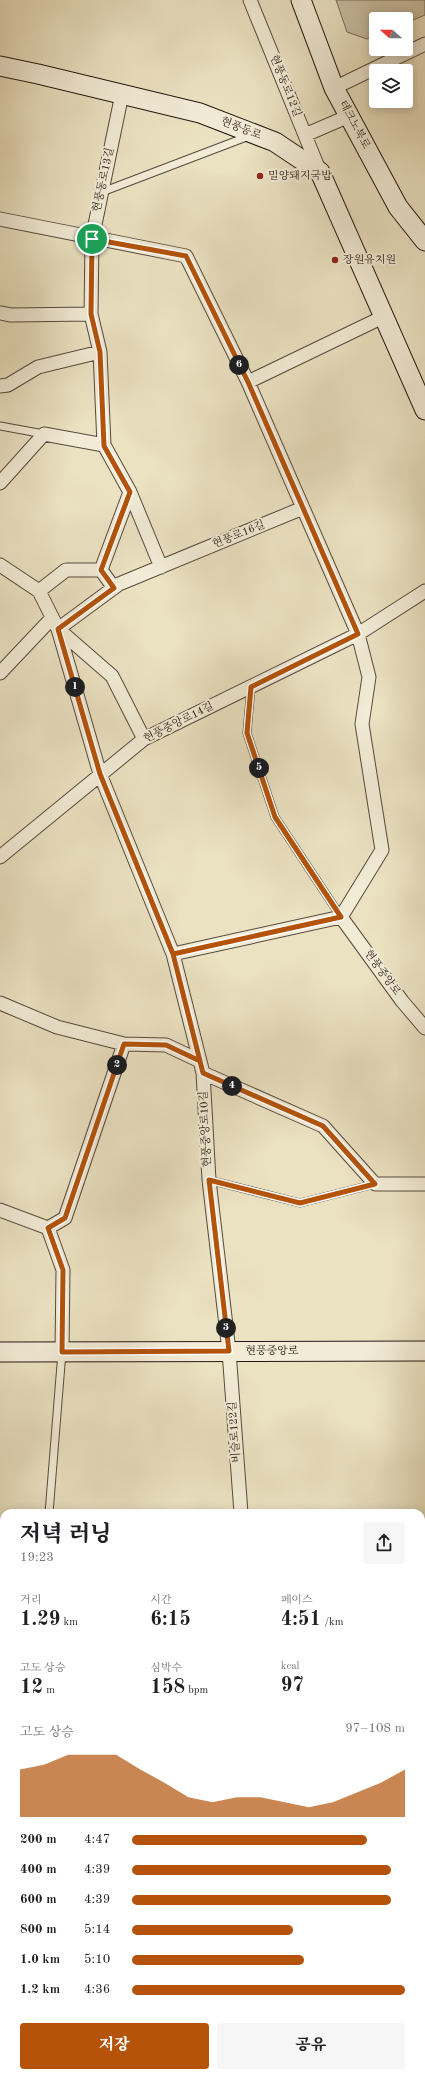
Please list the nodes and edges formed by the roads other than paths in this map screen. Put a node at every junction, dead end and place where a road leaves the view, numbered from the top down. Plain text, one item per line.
1 (250, 0) edge
2 (301, 0) edge
3 (425, 44) edge
4 (0, 66) edge
5 (334, 88) junction
6 (122, 94) junction
7 (350, 116) junction
8 (254, 134) junction
9 (305, 135) junction
10 (320, 172) junction
11 (101, 192) junction
12 (0, 219) edge
13 (92, 239) junction
14 (425, 241) edge
15 (0, 313) edge
16 (91, 314) junction
17 (383, 317) junction
18 (100, 352) junction
19 (248, 382) junction
20 (0, 386) edge
21 (425, 410) edge
22 (0, 426) edge
23 (44, 434) junction
24 (104, 446) junction
25 (0, 483) edge
26 (130, 492) junction
27 (304, 508) junction
28 (0, 565) edge
29 (160, 567) junction
30 (101, 570) junction
31 (114, 588) junction
32 (39, 591) junction
33 (425, 591) edge
34 (55, 623) junction
35 (358, 634) junction
36 (0, 672) edge
37 (251, 687) junction
38 (144, 740) junction
39 (100, 774) junction
40 (0, 857) edge
41 (341, 917) junction
42 (173, 954) junction
43 (0, 1003) edge
44 (425, 1028) edge
45 (124, 1044) junction
46 (202, 1067) junction
47 (209, 1180) junction
48 (375, 1184) junction
49 (425, 1184) edge
50 (0, 1210) edge
51 (48, 1228) junction
52 (229, 1351) junction
53 (425, 1351) edge
54 (0, 1352) edge
55 (62, 1352) junction
56 (49, 1509) edge
57 (241, 1509) edge

1 - 9 street, 현풍동로12길
2 - 5 main road, 테크노북로
3 - 5 street
4 - 6 main road, 현풍동로
5 - 7 main road, 테크노북로
6 - 8 main road, 현풍동로
6 - 11 street, 현풍동로13길
7 - 9 street
7 - 14 main road, 테크노북로
8 - 10 main road, 현풍동로
8 - 11 lane
9 - 10 street, 현풍동로12길
10 - 17 main road
11 - 13 street, 현풍동로13길
12 - 13 street
13 - 16 street, 현풍동로13길
13 - 19 street
15 - 16 street
16 - 18 street, 현풍동로13길
17 - 19 street
17 - 21 main road
18 - 20 street
18 - 24 street, 현풍동로13길
19 - 27 street
22 - 23 lane
23 - 24 street
23 - 25 street
24 - 26 street, 현풍동로13길
26 - 29 street, 현풍동로13길
26 - 30 street
27 - 29 street, 현풍로16길
27 - 35 street
28 - 32 street
29 - 31 street, 현풍로16길
30 - 31 street
30 - 32 street
31 - 34 street, 현풍로16길
32 - 34 street, 현풍중앙로10길
33 - 35 street, 현풍중앙로14길
34 - 36 street, 현풍로16길
34 - 38 street, 현풍중앙로10길
34 - 39 street, 현풍중앙로10길
35 - 37 street, 현풍중앙로14길
35 - 41 street
37 - 38 street, 현풍중앙로14길
37 - 41 lane
38 - 39 street, 현풍중앙로14길
39 - 40 street, 현풍중앙로14길
39 - 42 street, 현풍중앙로10길
41 - 42 street
41 - 44 street, 현풍중앙로
42 - 46 street, 현풍중앙로10길
43 - 45 street
45 - 46 street
45 - 51 street
46 - 47 street, 현풍중앙로10길
46 - 48 street, 현풍중앙로10길
47 - 48 lane
47 - 52 street, 현풍중앙로10길
48 - 49 street
50 - 51 street
51 - 55 street
52 - 53 main road, 현풍중앙로
52 - 55 main road, 현풍중앙로
52 - 57 street, 비슬로122길
54 - 55 main road, 현풍중앙로
55 - 56 lane

